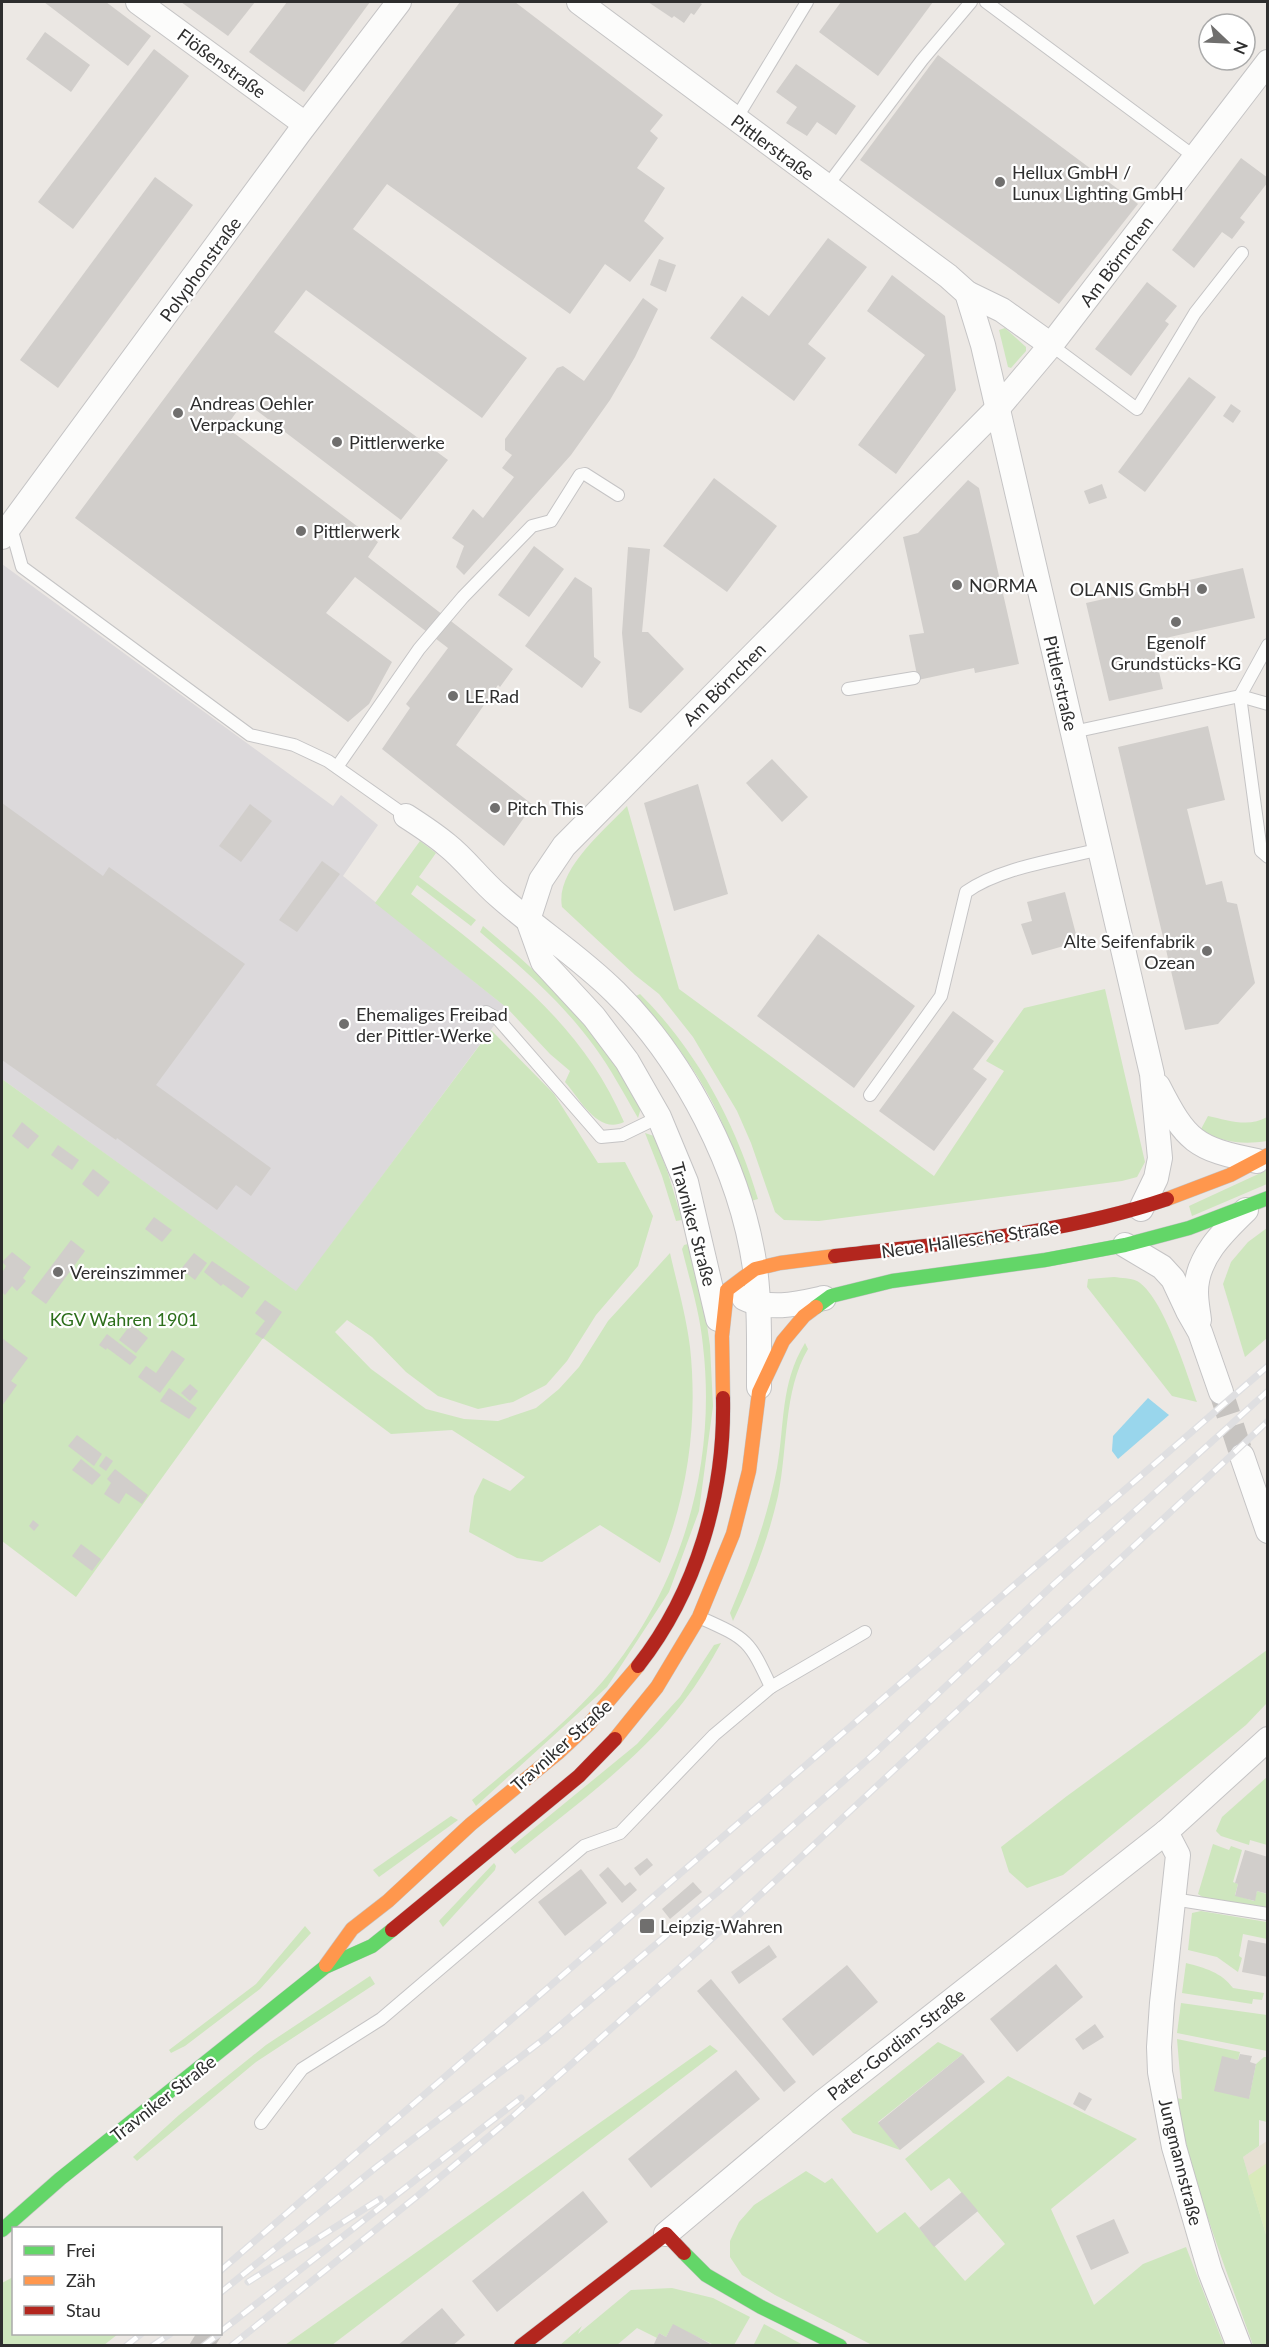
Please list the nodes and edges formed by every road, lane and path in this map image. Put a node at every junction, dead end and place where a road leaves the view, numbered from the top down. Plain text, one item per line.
1 (138, 2) edge
2 (399, 2) edge
3 (579, 2) edge
4 (807, 2) edge
5 (971, 2) edge
6 (986, 2) edge
7 (1268, 62) edge
8 (736, 119) junction
9 (305, 124) junction
10 (1195, 157) junction
11 (827, 186) junction
12 (1242, 253) dead end
13 (967, 293) junction
14 (1051, 345) junction
15 (998, 408) junction
16 (618, 495) dead end
17 (5, 527) edge
18 (1268, 645) edge
19 (914, 678) dead end
20 (848, 689) dead end
21 (1240, 696) junction
22 (1268, 704) edge
23 (1073, 732) junction
24 (337, 767) junction
25 (406, 816) joint
26 (1100, 849) junction
27 (1268, 857) edge
28 (528, 920) junction
29 (486, 1012) dead end
30 (1152, 1074) junction
31 (870, 1095) dead end
32 (659, 1117) junction
33 (1186, 1132) joint
34 (1262, 1158) edge
35 (1259, 1202) edge
36 (1141, 1209) junction
37 (1125, 1245) junction
38 (706, 1263) junction
39 (755, 1269) junction
40 (727, 1290) junction
41 (831, 1296) junction
42 (757, 1305) junction
43 (1200, 1332) junction
44 (722, 1336) junction
45 (759, 1392) junction
46 (1221, 1392) tunnel mouth
47 (1242, 1456) tunnel mouth
48 (1268, 1531) edge
49 (699, 1617) junction
50 (865, 1632) dead end
51 (771, 1687) junction
52 (1268, 1739) edge
53 (1166, 1832) junction
54 (1173, 1899) junction
55 (1268, 1914) edge
56 (326, 1966) junction
57 (261, 2124) dead end
58 (2, 2209) edge
59 (20, 2220) junction
60 (2, 2230) edge
61 (666, 2234) junction
62 (521, 2346) edge
63 (840, 2346) edge
64 (1239, 2346) edge

1 - 9 street, Flößenstraße
2 - 9 street, Polyphonstraße
3 - 8 street, Pittlerstraße
4 - 8 lane
5 - 11 lane
6 - 10 lane
7 - 10 street, Am Börnchen
8 - 11 street, Pittlerstraße
9 - 17 street, Polyphonstraße
10 - 14 street, Am Börnchen
11 - 13 street, Pittlerstraße
12 - 14 lane
13 - 14 street, Pittlerstraße
13 - 15 street, Pittlerstraße
14 - 15 street, Am Börnchen
15 - 23 street, Pittlerstraße
15 - 28 street, Am Börnchen
16 - 24 lane
17 - 24 lane
18 - 21 lane
19 - 20 lane
21 - 22 lane
21 - 23 lane
21 - 27 lane
23 - 26 street, Pittlerstraße
24 - 25 lane
25 - 28 street
26 - 30 street, Pittlerstraße
26 - 31 lane
28 - 32 street, Travniker Straße
28 - 39 street, Travniker Straße
29 - 32 lane
30 - 33 street, Pittlerstraße
30 - 36 street, Pittlerstraße
32 - 38 street, Travniker Straße
33 - 34 street, Neue Hallesche Straße
34 - 36 main road, Neue Hallesche Straße
35 - 37 main road, Neue Hallesche Straße
35 - 43 street
36 - 39 main road, Neue Hallesche Straße
37 - 41 main road, Neue Hallesche Straße
37 - 43 street
38 - 40 street
38 - 44 street, Travniker Straße
39 - 40 main road, Neue Hallesche Straße
39 - 42 street, Travniker Straße
40 - 42 street
40 - 44 main road
41 - 42 street
41 - 45 main road
42 - 45 street, Travniker Straße
43 - 46 street
44 - 56 main road, Travniker Straße
45 - 49 main road, Travniker Straße
47 - 48 street
49 - 51 lane
49 - 56 main road, Travniker Straße
50 - 51 lane
51 - 57 lane
52 - 53 street, Pater-Gordian-Straße
53 - 54 street, Jungmannstraße
53 - 61 street, Pater-Gordian-Straße
54 - 55 lane
54 - 64 street, Jungmannstraße
56 - 59 main road, Travniker Straße
58 - 59 main road
59 - 60 main road, Travniker Straße
61 - 62 main road, Pater-Gordian-Straße
61 - 63 main road

